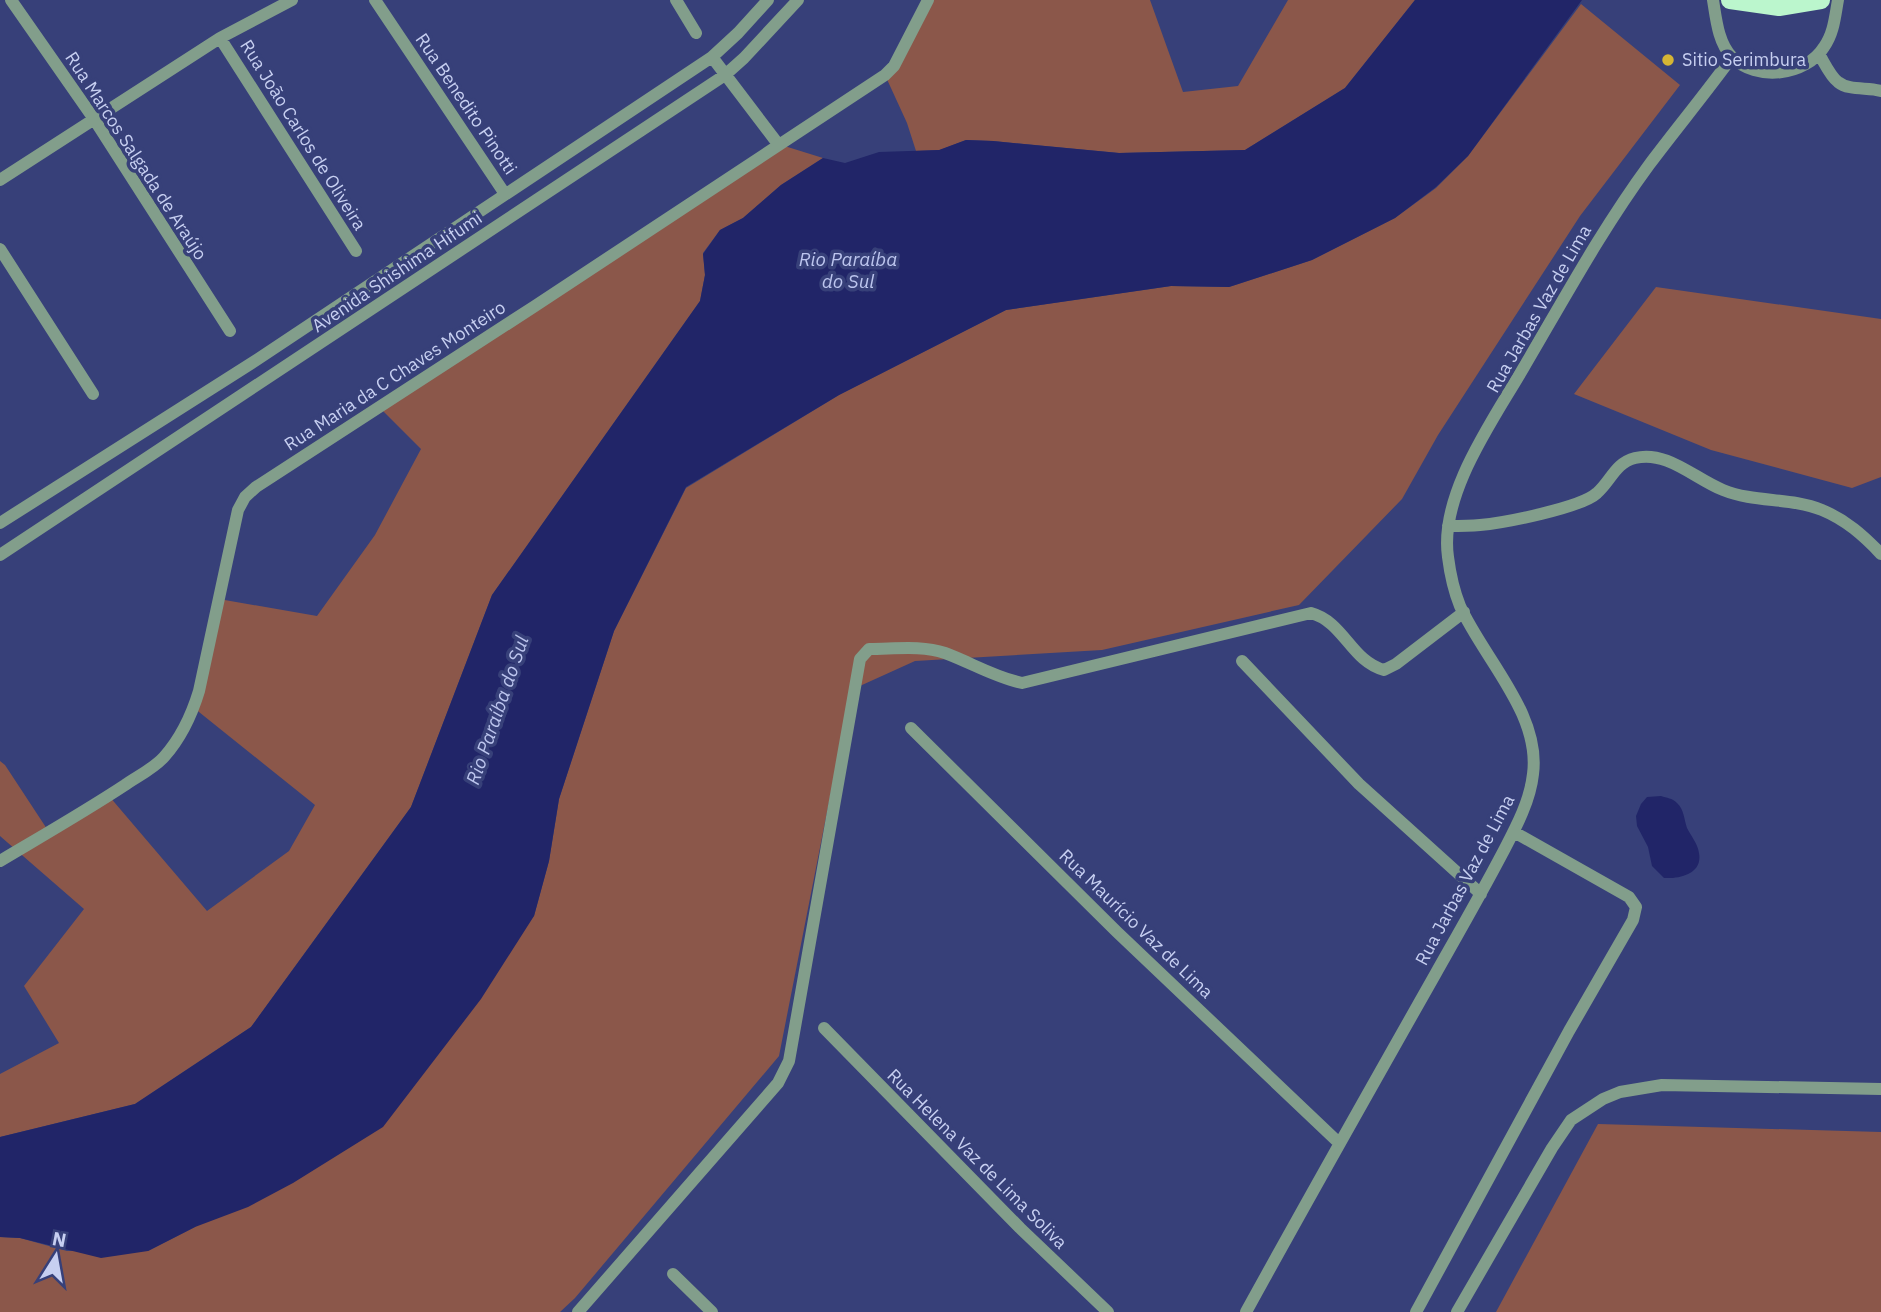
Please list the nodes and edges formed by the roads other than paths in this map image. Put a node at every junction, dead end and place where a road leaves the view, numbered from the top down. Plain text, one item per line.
1 (11, 0) edge
2 (292, 0) edge
3 (375, 0) edge
4 (676, 0) edge
5 (768, 0) edge
6 (798, 0) edge
7 (928, 0) edge
8 (1713, 0) edge
9 (1730, 0) edge
10 (1821, 0) edge
11 (1838, 0) edge
12 (696, 33) dead end
13 (220, 38) junction
14 (1819, 54) junction
15 (712, 57) junction
16 (1732, 57) junction
17 (725, 75) junction
18 (1881, 91) edge
19 (94, 119) junction
20 (778, 144) junction
21 (0, 180) edge
22 (505, 194) junction
23 (0, 249) edge
24 (356, 251) dead end
25 (230, 331) dead end
26 (93, 394) dead end
27 (0, 523) edge
28 (1448, 526) junction
29 (1881, 554) edge
30 (0, 555) edge
31 (1464, 612) junction
32 (1242, 661) dead end
33 (911, 728) dead end
34 (1514, 832) junction
35 (0, 861) edge
36 (1481, 894) junction
37 (824, 1028) dead end
38 (1881, 1089) edge
39 (1339, 1143) junction
40 (673, 1274) dead end
41 (578, 1312) edge
42 (712, 1312) edge
43 (1108, 1312) edge
44 (1246, 1312) edge
45 (1416, 1312) edge
46 (1457, 1312) edge

1 - 19 street, Rua Marcos Salgada de Araújo
2 - 13 street
3 - 22 street, Rua Benedito Pinotti
4 - 12 street
5 - 15 street, Avenida Shishima Hifumi
6 - 17 street, Avenida Shishima Hifumi
7 - 20 street, Rua Maria da C Chaves Monteiro
8 - 16 street
9 - 10 main road
11 - 14 street
13 - 19 street
13 - 24 street, Rua João Carlos de Oliveira
14 - 16 street
14 - 18 street
15 - 17 street
15 - 22 street, Avenida Shishima Hifumi
16 - 28 street, Rua Jarbas Vaz de Lima
17 - 20 street
17 - 30 street, Avenida Shishima Hifumi
19 - 21 street
19 - 25 street, Rua Marcos Salgada de Araújo
20 - 35 street, Rua Maria da C Chaves Monteiro
22 - 27 street, Avenida Shishima Hifumi
23 - 26 street
28 - 29 street
28 - 31 street, Rua Jarbas Vaz de Lima
31 - 34 street, Rua Jarbas Vaz de Lima
31 - 41 street
32 - 36 street
33 - 39 street, Rua Maurício Vaz de Lima
34 - 36 street, Rua Jarbas Vaz de Lima
34 - 45 street
36 - 39 street, Rua Jarbas Vaz de Lima
37 - 43 street, Rua Helena Vaz de Lima Soliva
38 - 46 street
39 - 44 street, Rua Jarbas Vaz de Lima
40 - 42 street

